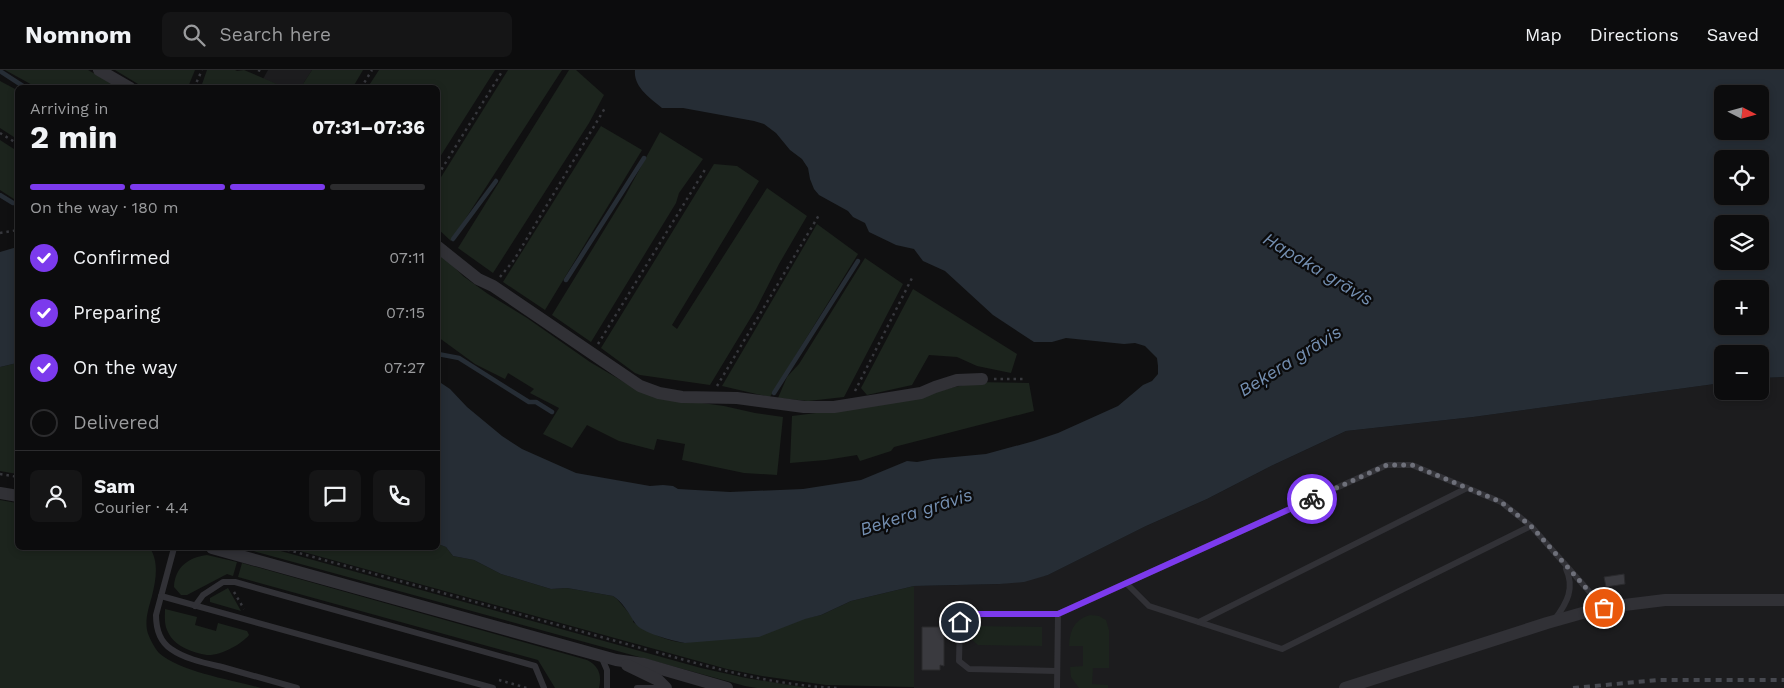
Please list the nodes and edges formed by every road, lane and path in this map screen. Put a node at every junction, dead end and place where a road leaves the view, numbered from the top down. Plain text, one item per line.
1 (100, 70) edge
2 (202, 70) edge
3 (258, 70) edge
4 (372, 70) edge
5 (503, 70) edge
6 (263, 72) dead end
7 (125, 85) edge
8 (195, 85) edge
9 (363, 85) edge
10 (605, 108) dead end
11 (0, 133) edge
12 (15, 142) edge
13 (706, 168) dead end
14 (440, 172) edge
15 (819, 215) dead end
16 (15, 230) edge
17 (0, 233) edge
18 (440, 249) edge
19 (912, 278) dead end
20 (493, 286) junction
21 (593, 353) junction
22 (982, 379) joint
23 (1022, 379) dead end
24 (712, 398) junction
25 (848, 404) junction
26 (0, 474) edge
27 (15, 476) edge
28 (1467, 488) junction
29 (0, 493) edge
30 (15, 496) edge
31 (1531, 526) junction
32 (173, 550) edge
33 (219, 550) edge
34 (288, 550) edge
35 (1564, 563) junction
36 (235, 582) junction
37 (1126, 583) junction
38 (161, 596) junction
39 (1784, 600) edge
40 (195, 606) junction
41 (1604, 608) junction
42 (244, 609) dead end
43 (1058, 614) junction
44 (1554, 621) junction
45 (1199, 622) junction
46 (600, 656) junction
47 (616, 660) junction
48 (1057, 671) junction
49 (498, 680) dead end
50 (297, 688) edge
51 (493, 688) edge
52 (527, 688) edge
53 (544, 688) edge
54 (608, 688) edge
55 (637, 688) edge
56 (659, 688) edge
57 (666, 688) edge
58 (727, 688) edge
59 (840, 688) edge
60 (1057, 688) edge
61 (1345, 688) edge

1 - 7 street
2 - 8 path
3 - 6 path
4 - 9 path
5 - 14 path
10 - 20 path
11 - 12 path
13 - 21 path
15 - 24 path
16 - 17 path
18 - 20 street
19 - 25 path
20 - 21 street
21 - 24 street
22 - 23 path
22 - 25 street
24 - 25 street
26 - 27 path
28 - 31 lane
28 - 37 lane
28 - 45 lane
29 - 30 street
31 - 35 lane
31 - 45 lane
32 - 38 lane
33 - 46 street
34 - 59 path
35 - 41 lane
35 - 44 lane
36 - 40 lane
36 - 42 path
36 - 53 lane
37 - 43 lane
37 - 45 lane
38 - 40 lane
38 - 50 lane
39 - 41 street
40 - 51 lane
41 - 44 street
43 - 48 lane
43 - 48 lane
44 - 61 street
46 - 47 street
46 - 54 lane
47 - 57 street
47 - 58 street
48 - 60 lane
49 - 52 path
55 - 56 lane

